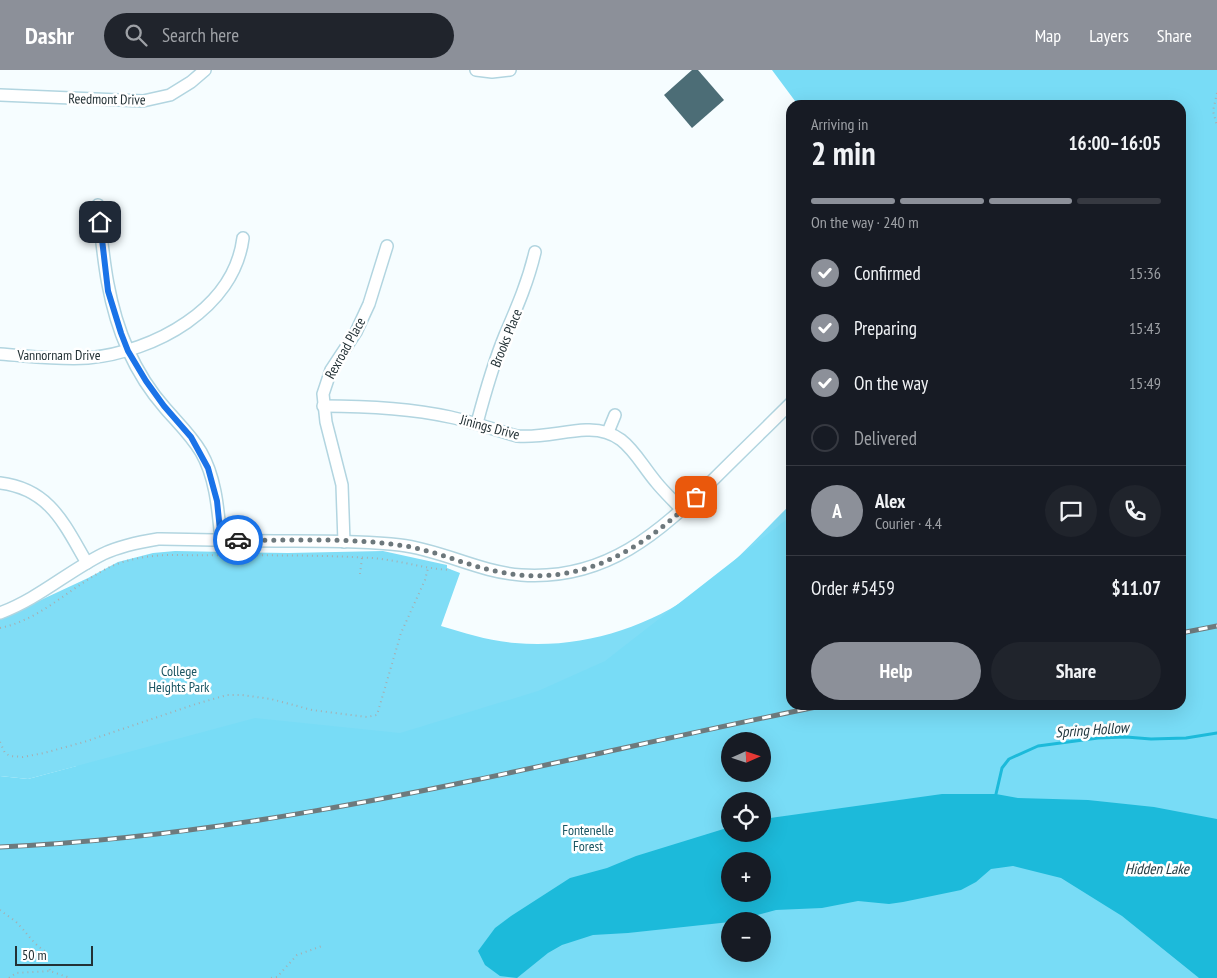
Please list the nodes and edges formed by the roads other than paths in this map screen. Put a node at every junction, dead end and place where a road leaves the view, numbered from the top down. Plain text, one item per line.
1 (205, 70) edge
2 (476, 70) edge
3 (510, 70) edge
4 (0, 95) edge
5 (98, 205) dead end
6 (243, 238) dead end
7 (387, 246) dead end
8 (534, 252) dead end
9 (128, 351) junction
10 (0, 354) edge
11 (323, 406) junction
12 (786, 408) edge
13 (615, 415) dead end
14 (477, 423) junction
15 (608, 432) junction
16 (0, 483) edge
17 (682, 510) junction
18 (221, 540) junction
19 (344, 542) junction
20 (87, 563) junction
21 (0, 613) edge

1 - 4 street, Reedmont Drive
2 - 3 street
5 - 9 street
6 - 9 street, Vannornam Drive
7 - 11 street, Rexroad Place
8 - 14 street, Brooks Place
9 - 10 street, Vannornam Drive
9 - 18 street
11 - 14 street, Jinings Drive
11 - 19 street, Rexroad Place
12 - 17 street
13 - 15 street
14 - 15 street, Jinings Drive
15 - 17 street
16 - 20 street
17 - 19 street
18 - 19 street
18 - 20 street
20 - 21 street

